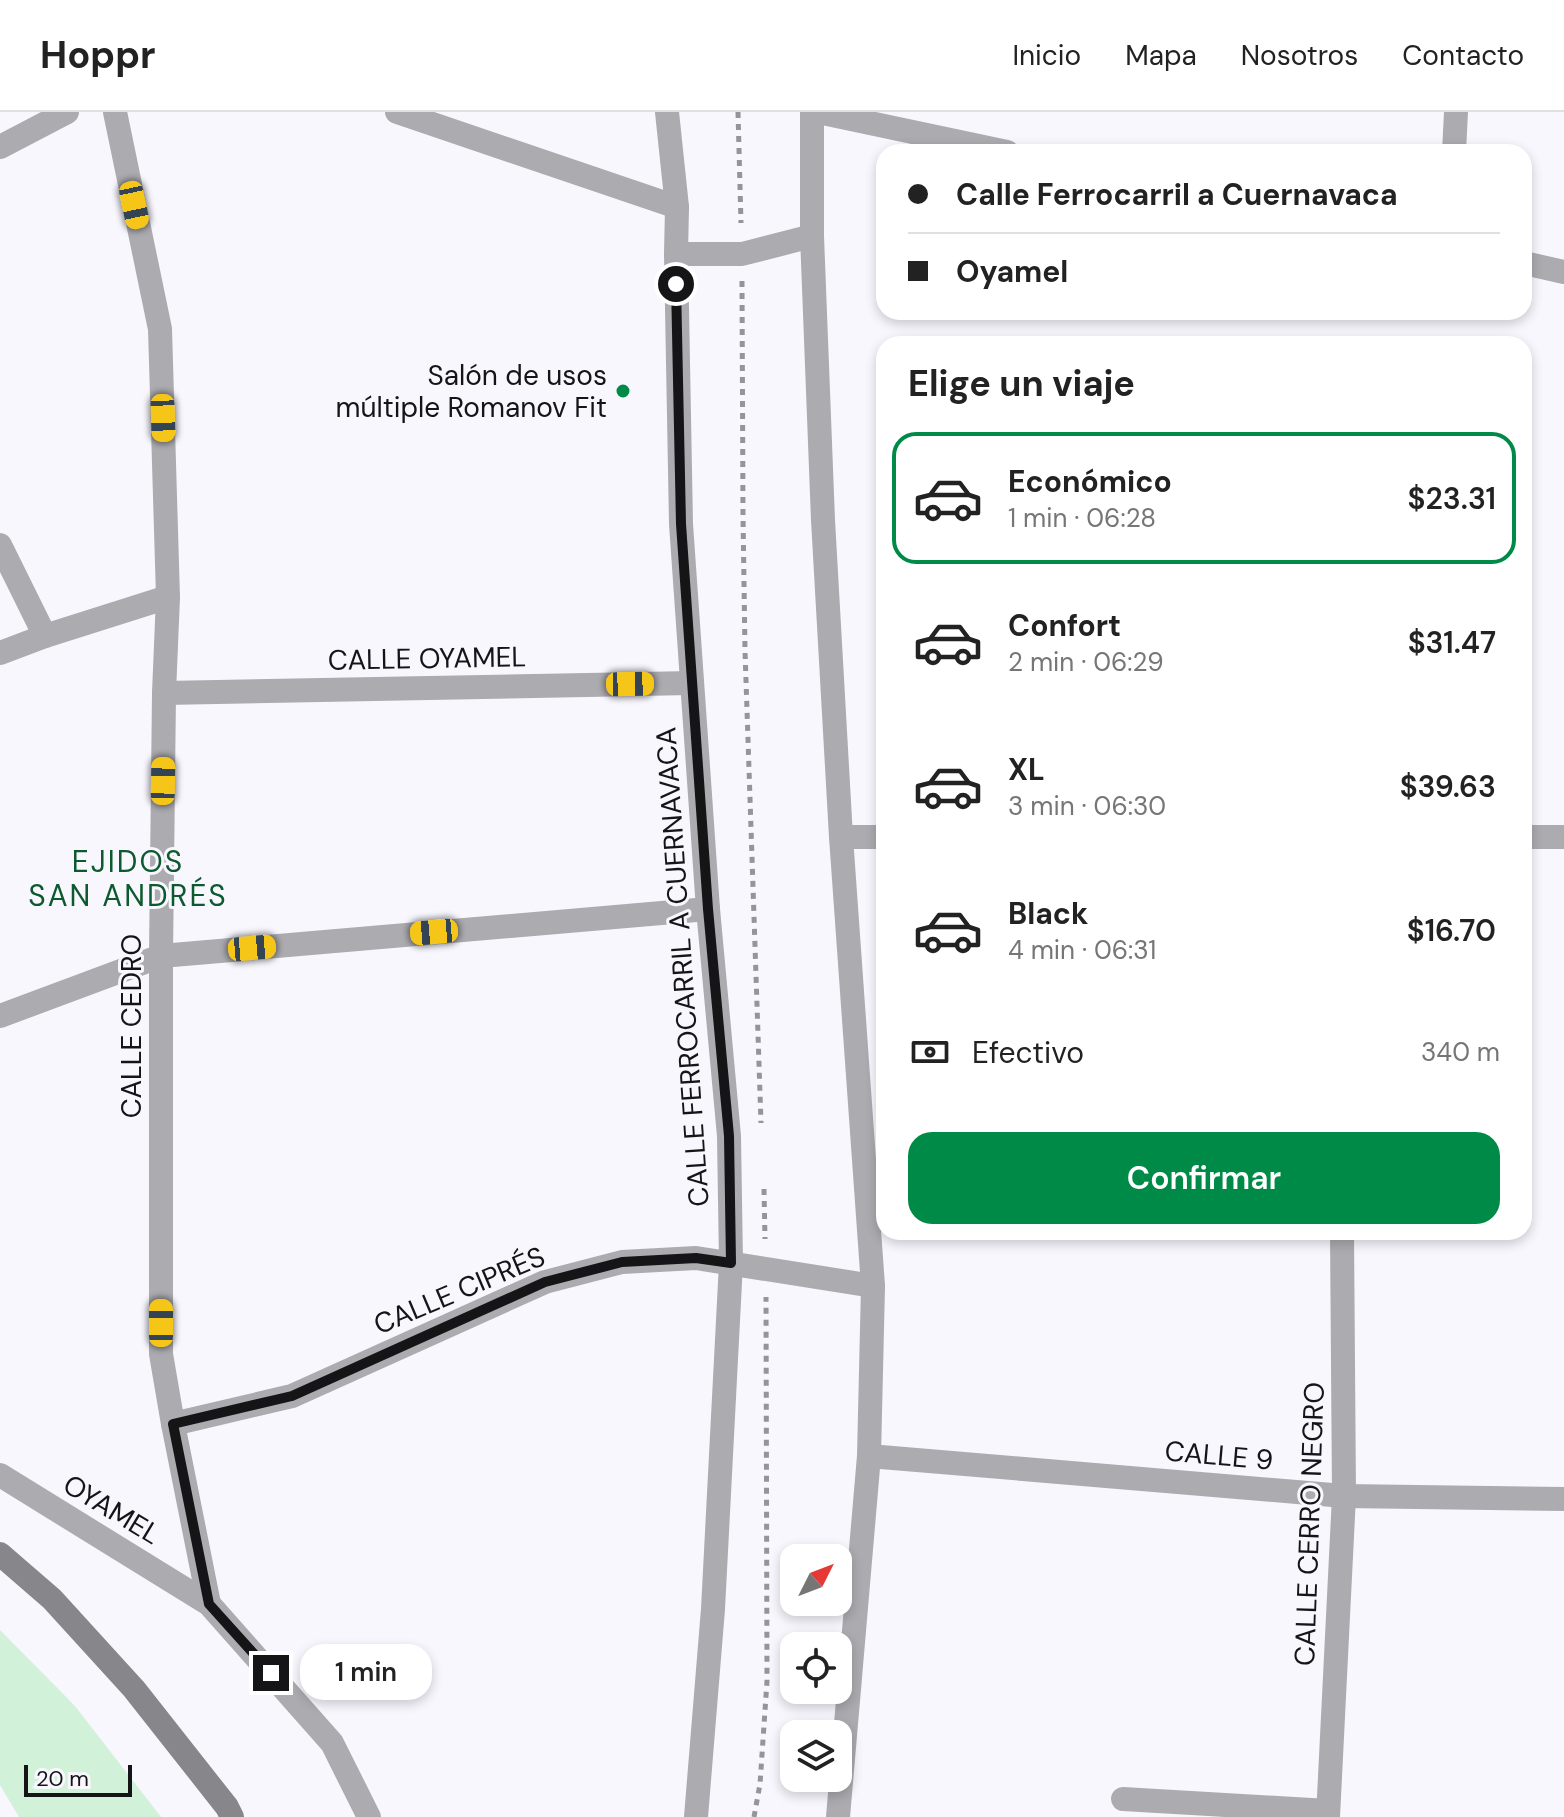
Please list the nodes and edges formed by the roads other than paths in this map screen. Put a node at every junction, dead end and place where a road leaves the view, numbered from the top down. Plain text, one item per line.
1 (67, 112) edge
2 (115, 112) edge
3 (397, 112) edge
4 (667, 112) edge
5 (815, 112) edge
6 (1456, 112) edge
7 (969, 144) edge
8 (1454, 144) edge
9 (0, 147) edge
10 (677, 207) junction
11 (812, 236) junction
12 (676, 254) junction
13 (1532, 265) edge
14 (1564, 272) edge
15 (0, 545) edge
16 (168, 597) junction
17 (45, 636) junction
18 (0, 653) edge
19 (692, 683) junction
20 (164, 693) junction
21 (841, 837) junction
22 (876, 837) edge
23 (1532, 837) edge
24 (1564, 837) edge
25 (708, 909) junction
26 (161, 956) junction
27 (0, 1016) edge
28 (1342, 1240) edge
29 (731, 1263) junction
30 (873, 1286) junction
31 (173, 1424) junction
32 (869, 1456) junction
33 (0, 1475) edge
34 (1344, 1496) junction
35 (1564, 1499) edge
36 (0, 1554) edge
37 (209, 1604) junction
38 (1123, 1799) dead end
39 (1328, 1814) edge
40 (232, 1817) edge
41 (369, 1817) edge
42 (696, 1817) edge
43 (838, 1817) edge

1 - 9 street
2 - 16 street, CALLE CEDRO
3 - 10 street
4 - 10 street, CALLE FERROCARRIL A CUERNAVACA
5 - 7 street
5 - 11 street
6 - 8 street
10 - 12 street, CALLE FERROCARRIL A CUERNAVACA
11 - 12 street
11 - 21 street
12 - 19 street, CALLE FERROCARRIL A CUERNAVACA
13 - 14 street
15 - 17 street
16 - 17 street
16 - 20 street, CALLE CEDRO
17 - 18 street
19 - 20 street, CALLE OYAMEL
19 - 25 street, CALLE FERROCARRIL A CUERNAVACA
20 - 26 street, CALLE CEDRO
21 - 22 street
21 - 30 street
23 - 24 street
25 - 26 street
25 - 29 street, CALLE FERROCARRIL A CUERNAVACA
26 - 27 street
26 - 31 street, CALLE CEDRO
28 - 34 street, CALLE CERRO NEGRO
29 - 30 street, CALLE CIPRÉS
29 - 31 street, CALLE CIPRÉS
29 - 42 street, CALLE FERROCARRIL A CUERNAVACA
30 - 32 street
31 - 37 street, CALLE CEDRO
32 - 34 street, CALLE 9
32 - 43 street
33 - 37 street, OYAMEL
34 - 35 street, CALLE 9
34 - 39 street, CALLE CERRO NEGRO
36 - 40 main road
37 - 41 street, OYAMEL
38 - 39 street

